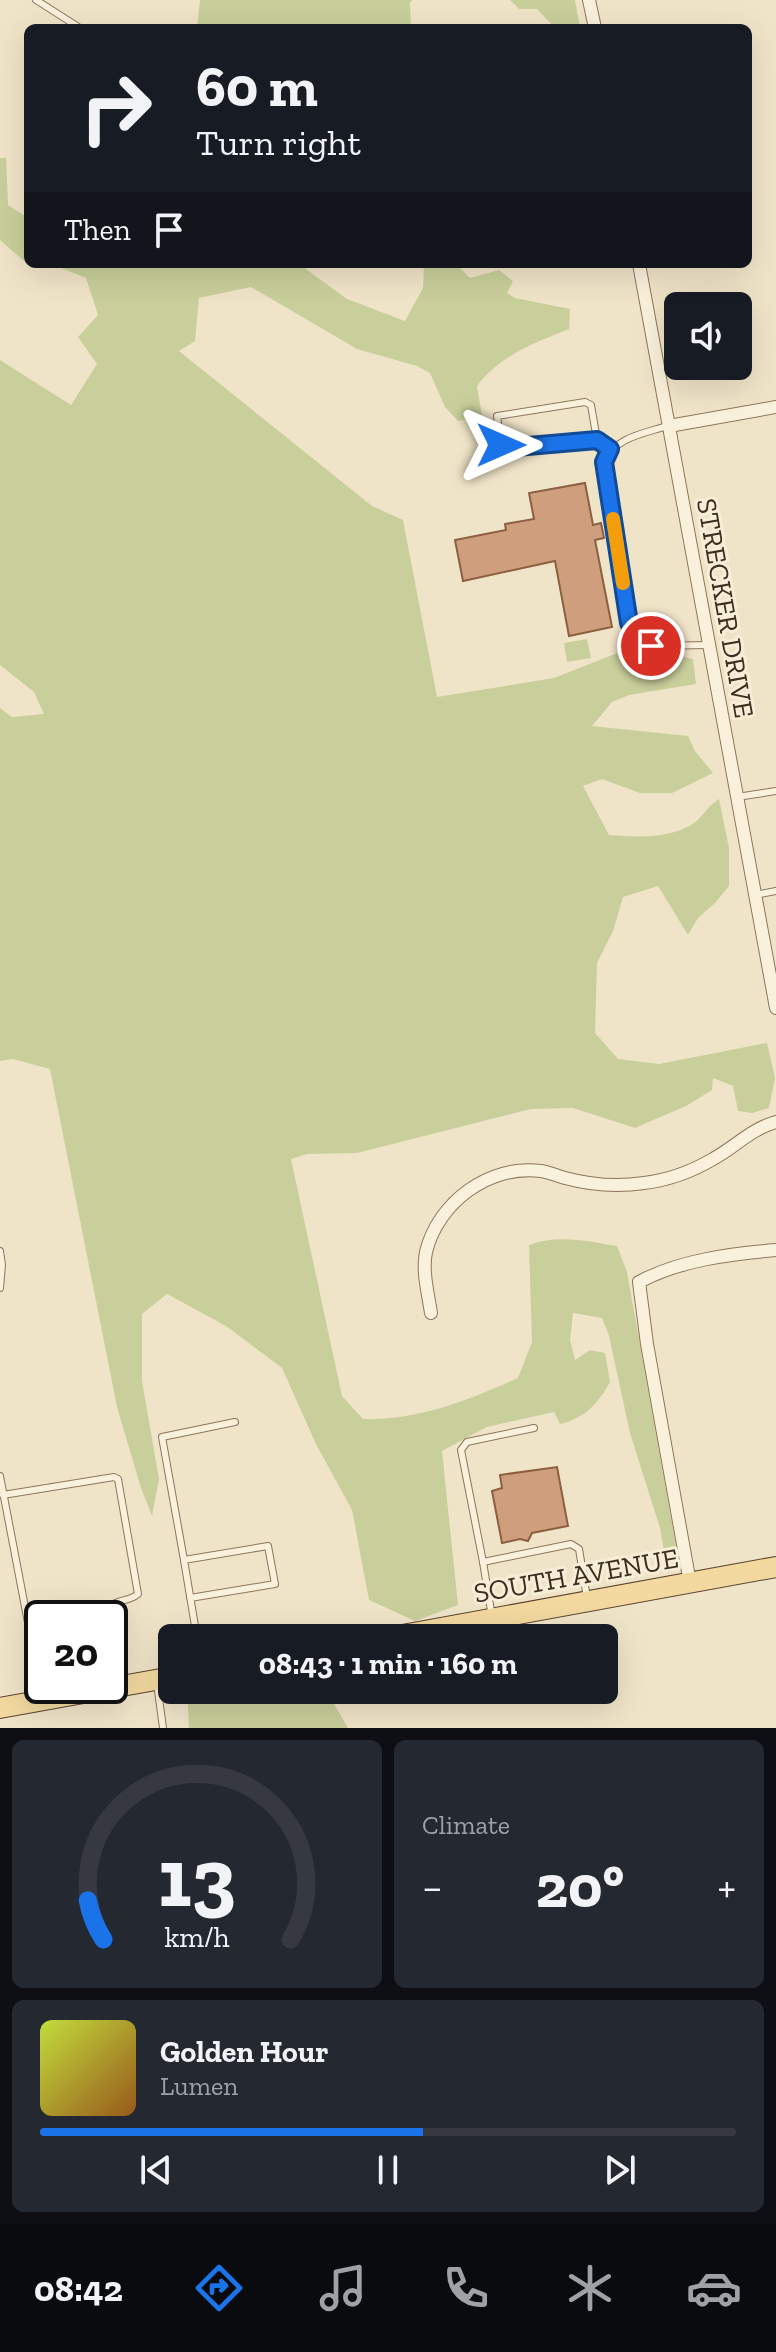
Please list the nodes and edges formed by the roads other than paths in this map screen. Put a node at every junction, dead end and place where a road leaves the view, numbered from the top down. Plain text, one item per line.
1 (36, 0) edge
2 (589, 0) edge
3 (74, 24) edge
4 (594, 24) edge
5 (640, 268) edge
6 (776, 407) edge
7 (669, 426) junction
8 (597, 440) junction
9 (610, 449) junction
10 (709, 645) junction
11 (776, 791) edge
12 (737, 797) junction
13 (776, 891) edge
14 (755, 895) junction
15 (776, 1008) edge
16 (776, 1122) edge
17 (776, 1250) edge
18 (0, 1251) edge
19 (0, 1288) edge
20 (431, 1313) dead end
21 (235, 1422) dead end
22 (534, 1428) dead end
23 (0, 1476) edge
24 (3, 1495) junction
25 (184, 1560) junction
26 (483, 1562) junction
27 (776, 1567) edge
28 (690, 1583) junction
29 (190, 1598) junction
30 (125, 1600) edge
31 (588, 1602) junction
32 (24, 1608) edge
33 (492, 1619) junction
34 (195, 1624) edge
35 (464, 1624) edge
36 (158, 1679) edge
37 (128, 1685) edge
38 (24, 1704) edge
39 (163, 1704) edge
40 (0, 1708) edge
41 (163, 1728) edge

1 - 3 lane
2 - 4 street
5 - 7 street, STRECKER DRIVE
6 - 7 street
7 - 9 lane
7 - 10 street, STRECKER DRIVE
8 - 8 lane
8 - 9 lane
9 - 10 lane
10 - 12 street, STRECKER DRIVE
11 - 12 lane
12 - 14 street, STRECKER DRIVE
13 - 14 lane
14 - 15 street, STRECKER DRIVE
16 - 20 street
17 - 28 street
18 - 19 lane
21 - 25 lane
22 - 26 lane
23 - 24 lane
24 - 30 lane
24 - 32 lane
25 - 29 lane
25 - 29 lane
26 - 31 lane
26 - 33 lane
27 - 28 main road, SOUTH AVENUE
28 - 31 main road, SOUTH AVENUE
29 - 34 lane
31 - 33 main road, SOUTH AVENUE
33 - 35 main road, SOUTH AVENUE
36 - 37 main road
38 - 40 main road
39 - 41 lane

